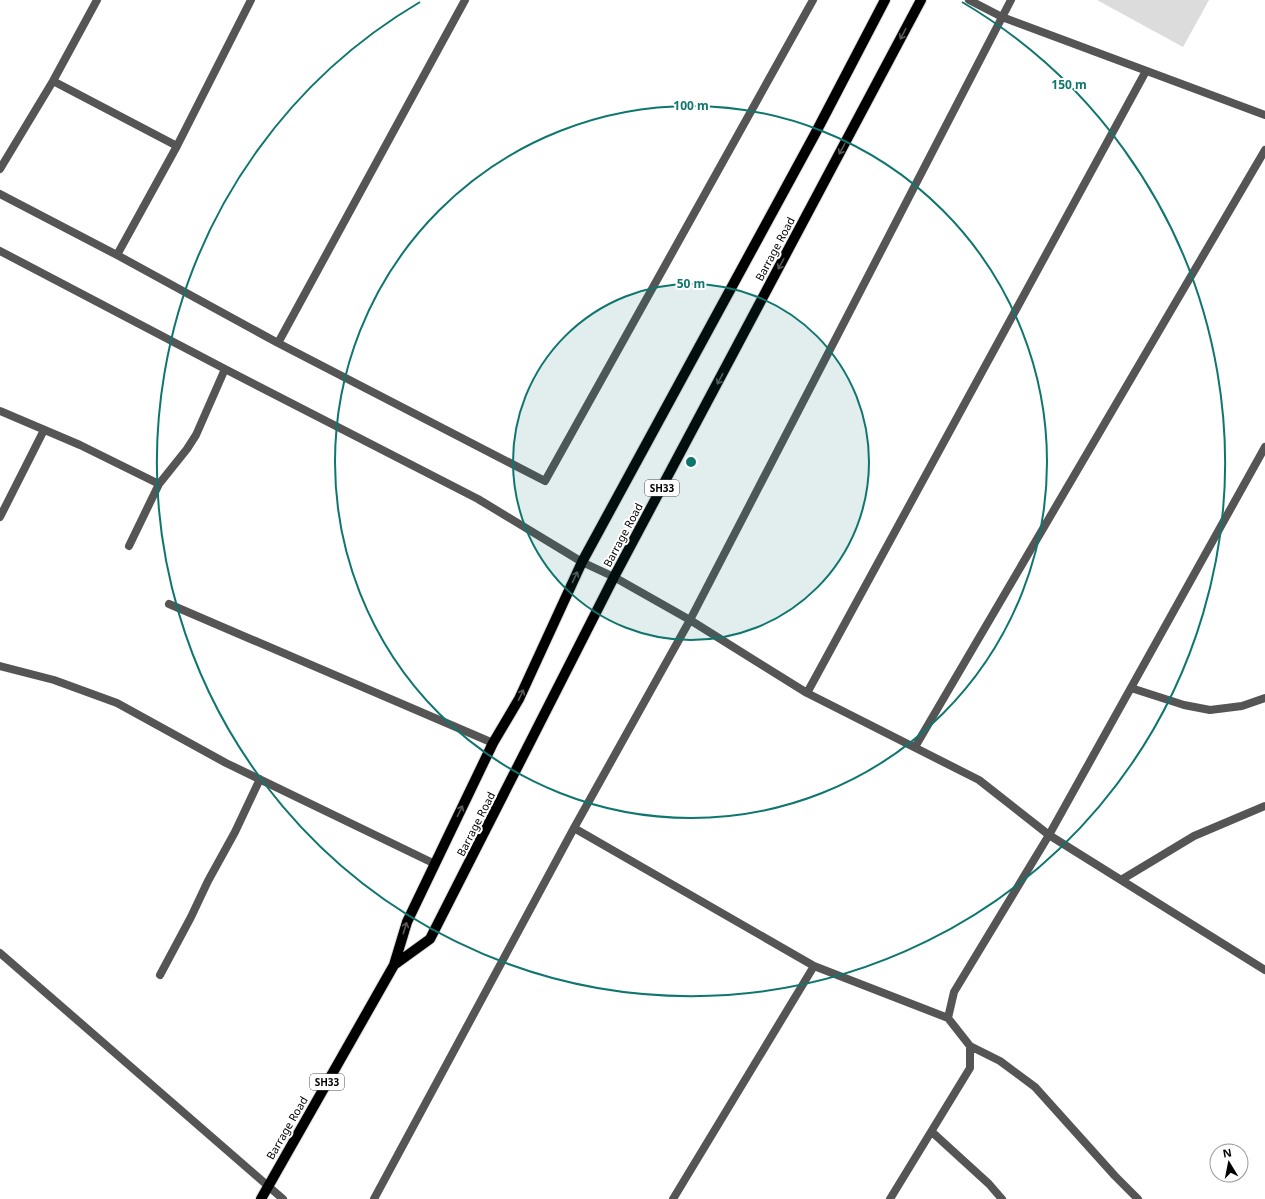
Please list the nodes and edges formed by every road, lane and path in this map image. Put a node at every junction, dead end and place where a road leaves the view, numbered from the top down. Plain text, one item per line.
1 (97, 0) edge
2 (251, 0) edge
3 (464, 0) edge
4 (813, 0) edge
5 (885, 0) edge
6 (922, 0) edge
7 (969, 0) edge
8 (1011, 0) edge
9 (1002, 17) junction
10 (1146, 71) junction
11 (53, 81) junction
12 (1265, 115) edge
13 (177, 146) junction
14 (1265, 150) edge
15 (0, 169) edge
16 (0, 194) edge
17 (0, 250) edge
18 (118, 255) junction
19 (278, 343) junction
20 (225, 369) junction
21 (0, 411) edge
22 (44, 430) junction
23 (1265, 447) edge
24 (159, 484) junction
25 (0, 517) edge
26 (129, 546) dead end
27 (582, 562) junction
28 (614, 577) junction
29 (169, 604) dead end
30 (690, 620) junction
31 (0, 666) edge
32 (1131, 688) junction
33 (807, 692) junction
34 (1265, 698) edge
35 (493, 743) junction
36 (915, 748) junction
37 (260, 780) junction
38 (1265, 806) edge
39 (574, 828) junction
40 (1049, 835) junction
41 (435, 864) junction
42 (1121, 880) junction
43 (0, 953) edge
44 (394, 966) junction
45 (814, 966) junction
46 (1265, 970) edge
47 (160, 975) dead end
48 (948, 1018) junction
49 (970, 1046) junction
50 (932, 1132) junction
51 (268, 1185) junction
52 (261, 1199) edge
53 (283, 1199) edge
54 (374, 1199) edge
55 (673, 1199) edge
56 (890, 1199) edge
57 (1002, 1199) edge
58 (1138, 1199) edge

1 - 11 street
2 - 13 street
3 - 19 street
4 - 19 street
5 - 27 main road, Barrage Road / SH33
6 -> 28 main road, Barrage Road / SH33
7 - 9 street
8 - 9 street
9 - 10 street
9 - 30 street
10 - 12 street
10 - 33 street
11 - 13 street
11 - 15 street
13 - 18 street
14 - 36 street
16 - 18 street
17 - 20 street
18 - 19 street
20 - 24 street
20 - 27 street
21 - 22 street
22 - 24 street
22 - 25 street
23 - 32 street
24 - 26 street
27 - 28 street
35 -> 27 main road, Barrage Road / SH33
28 - 30 street
28 - 44 main road, Barrage Road / SH33
29 - 35 street
30 - 33 street
30 - 39 street
31 - 37 street
32 - 34 street
32 - 40 street
33 - 36 street
41 -> 35 main road, Barrage Road / SH33
36 - 40 street
37 - 41 street
37 - 47 street
38 - 42 street
39 - 45 street
39 - 54 street
40 - 42 street
40 - 48 street
44 -> 41 main road, Barrage Road / SH33
42 - 46 street
43 - 51 street
44 - 51 main road, Barrage Road / SH33
45 - 48 street
45 - 55 street
48 - 49 street
49 - 50 street
49 - 58 street
50 - 56 street
50 - 57 street
51 - 52 main road, Barrage Road / SH33
51 - 53 street

